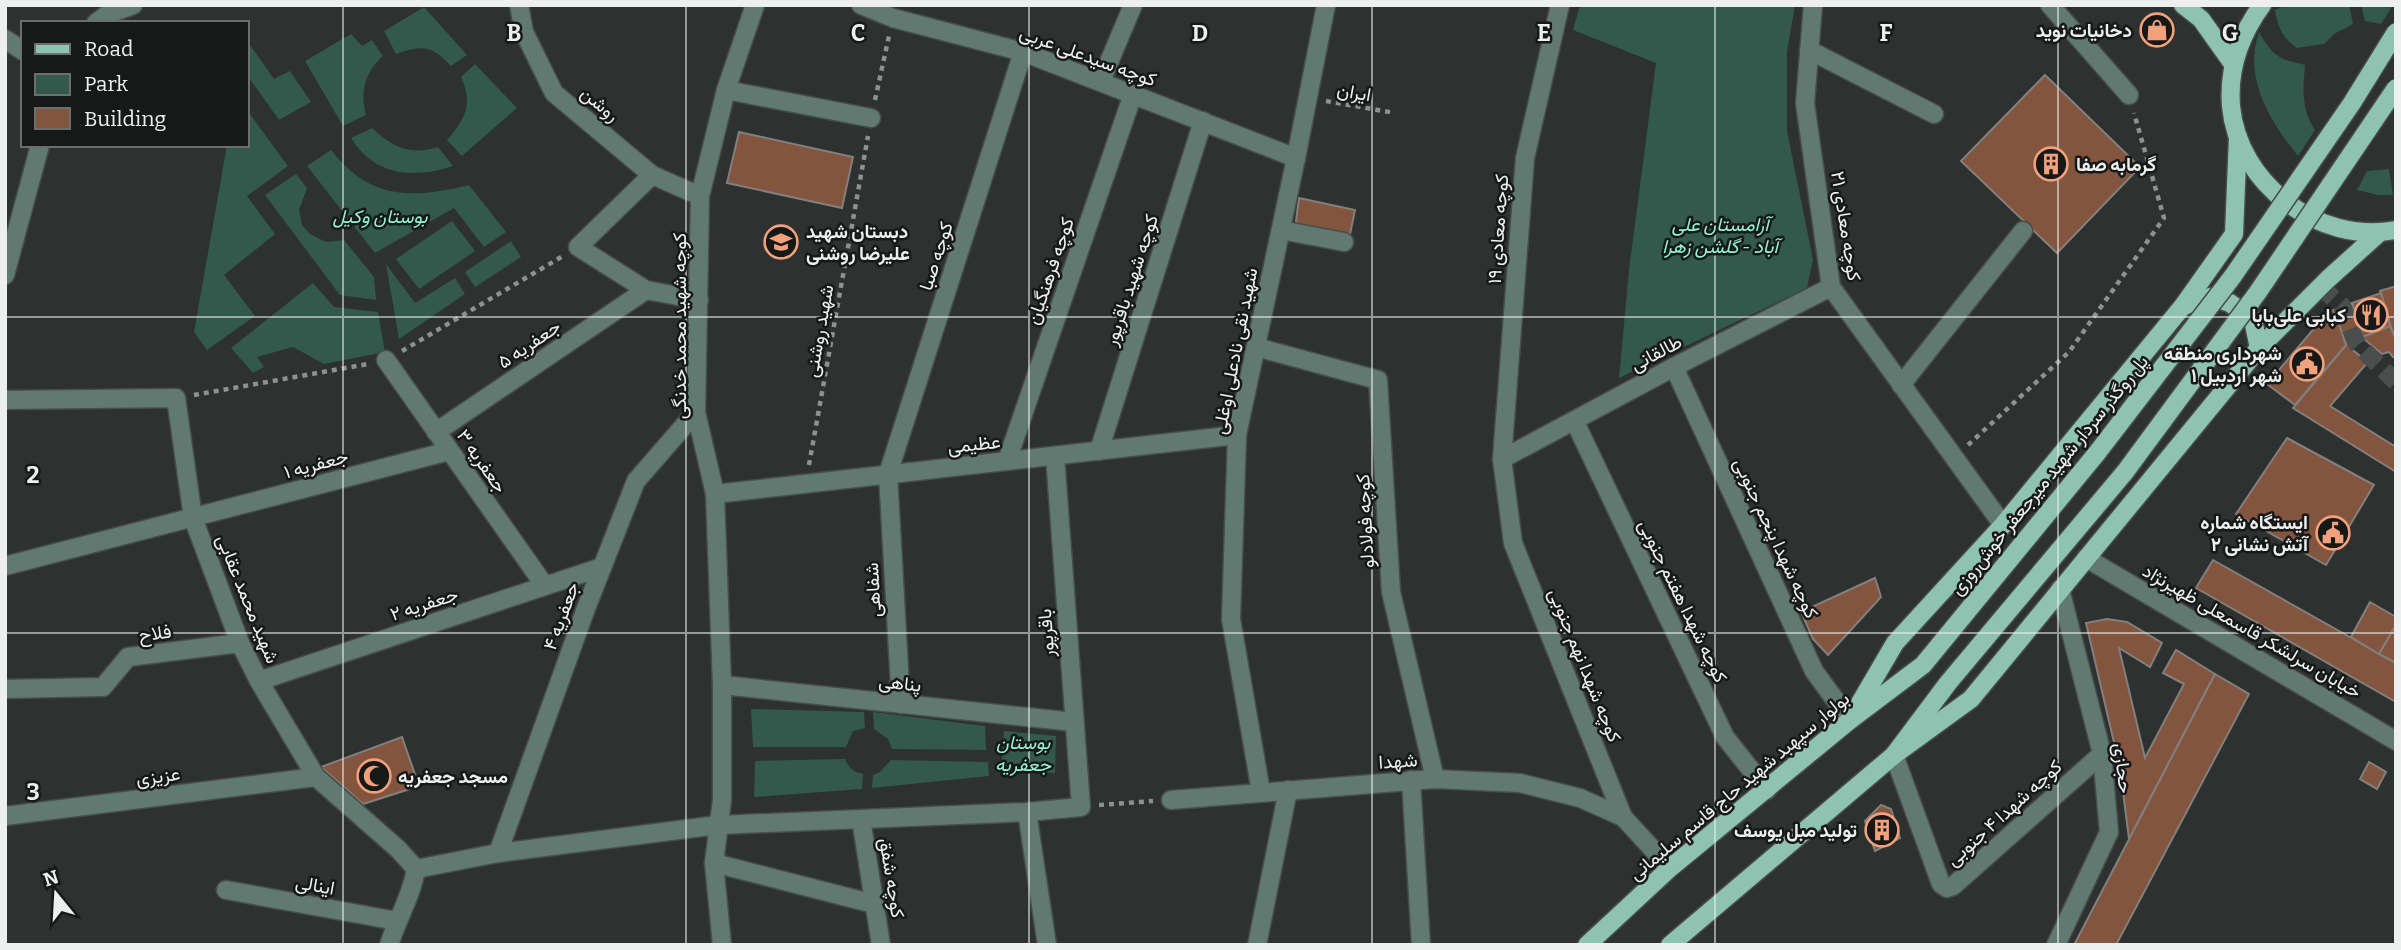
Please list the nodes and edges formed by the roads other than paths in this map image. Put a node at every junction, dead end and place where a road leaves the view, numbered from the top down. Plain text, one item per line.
1 (133, 5) edge
2 (519, 5) edge
3 (755, 5) edge
4 (862, 5) edge
5 (1133, 5) edge
6 (1326, 5) edge
7 (1559, 5) edge
8 (1813, 5) edge
9 (2050, 5) edge
10 (2183, 5) edge
11 (2262, 5) edge
12 (893, 12) edge
13 (99, 21) edge
14 (2396, 32) edge
15 (5, 39) edge
16 (21, 50) edge
17 (1810, 50) junction
18 (1023, 52) junction
19 (2234, 64) junction
20 (1101, 81) junction
21 (2396, 88) edge
22 (726, 89) junction
23 (1133, 94) junction
24 (2129, 95) road end
25 (1934, 114) dead end
26 (871, 118) road end
27 (1203, 121) junction
28 (2238, 136) junction
29 (39, 147) edge
30 (1296, 158) junction
31 (652, 175) junction
32 (700, 196) junction
33 (11, 226) edge
34 (1281, 230) junction
35 (2023, 231) dead end
36 (2387, 231) edge
37 (1344, 242) dead end
38 (5, 275) edge
39 (1831, 287) junction
40 (646, 290) junction
41 (699, 300) junction
42 (2183, 306) junction
43 (1256, 347) junction
44 (2259, 348) junction
45 (386, 360) dead end
46 (1674, 367) junction
47 (1901, 384) junction
48 (5, 400) edge
49 (696, 412) junction
50 (1575, 422) junction
51 (436, 432) junction
52 (1237, 435) junction
53 (450, 451) junction
54 (1099, 451) junction
55 (1055, 456) junction
56 (1502, 459) junction
57 (1007, 461) junction
58 (888, 474) junction
59 (715, 494) junction
60 (193, 518) junction
61 (2003, 525) junction
62 (2086, 558) junction
63 (5, 566) edge
64 (602, 567) junction
65 (544, 586) junction
66 (2060, 589) junction
67 (240, 643) junction
68 (1923, 664) joint
69 (258, 681) junction
70 (722, 685) junction
71 (5, 689) edge
72 (901, 704) junction
73 (1850, 720) junction
74 (1073, 722) junction
75 (2396, 741) edge
76 (2102, 754) junction
77 (1894, 755) junction
78 (316, 777) junction
79 (1435, 779) junction
80 (1411, 780) junction
81 (1288, 790) junction
82 (1767, 790) junction
83 (1261, 792) junction
84 (1171, 800) road end
85 (1027, 812) junction
86 (5, 816) edge
87 (1623, 817) junction
88 (861, 818) junction
89 (718, 825) junction
90 (498, 853) junction
91 (714, 863) junction
92 (1670, 868) junction
93 (416, 869) junction
94 (226, 890) dead end
95 (874, 904) junction
96 (397, 921) junction
97 (389, 945) edge
98 (722, 945) edge
99 (881, 945) edge
100 (1047, 945) edge
101 (1257, 945) edge
102 (1421, 945) edge
103 (1587, 945) edge
104 (1670, 945) edge
105 (2056, 945) edge

1 - 13 street
2 - 31 street, روشن
3 - 22 street, کوچه شهید محمد خدنگی
4 - 12 street, کوچه سیدعلی عربی
5 - 20 street
6 - 30 street, شهید نقی نادعلی اوغلی
7 - 56 street, کوچه معادی ۱۹
8 - 17 street, کوچه معادی ۲۱
9 - 24 street
10 - 19 main road
11 - 19 main road
12 - 18 street, کوچه سیدعلی عربی
14 - 68 main road, پل روگذر سردار شهید میرجعفر خوش‌روزی, bridge
15 - 16 street
17 - 25 street
17 - 39 street, کوچه معادی ۲۱
18 - 20 street, کوچه سیدعلی عربی
18 - 58 street, کوچه صبا
19 - 28 main road
20 - 23 street, کوچه سیدعلی عربی
21 - 77 main road, bridge
22 - 26 street
22 - 32 street, کوچه شهید محمد خدنگی
23 - 27 street, کوچه سیدعلی عربی
23 - 57 street, کوچه فرهنگیان
27 - 30 street, کوچه سیدعلی عربی
27 - 54 street, کوچه شهید باقرپور
28 - 36 main road
28 - 42 main road
29 - 33 street
30 - 34 street, شهید نقی نادعلی اوغلی
31 - 32 street, روشن
31 - 40 street
32 - 41 street, کوچه شهید محمد خدنگی
33 - 38 street
34 - 37 street
34 - 43 street, شهید نقی نادعلی اوغلی
35 - 47 street
36 - 44 main road
39 - 46 street, طالقانی
39 - 47 street, کوچه معادی ۲۱
40 - 41 street
40 - 51 street, جعفریه ۵
41 - 49 street, کوچه شهید محمد خدنگی
42 - 44 main road
42 - 61 main road
43 - 52 street, شهید نقی نادعلی اوغلی
43 - 79 street, کوچه فولادلو
44 - 62 main road
45 - 51 street, جعفریه ۳
46 - 50 street, طالقانی
46 - 73 street, کوچه شهدا پنجم جنوبی
47 - 61 street, کوچه معادی ۲۱
48 - 60 street, شهید محمد عقابی
49 - 59 street, کوچه شهید محمد خدنگی
49 - 64 street, جعفریه ۴
50 - 56 street, طالقانی
50 - 82 street, کوچه شهدا هفتم جنوبی
51 - 53 street, جعفریه ۳
52 - 54 street, عظیمی
52 - 83 street, شهید نقی نادعلی اوغلی
53 - 60 street, جعفریه ۱
53 - 65 street, جعفریه ۳
54 - 55 street, عظیمی
55 - 57 street, عظیمی
55 - 74 street, باقرپور
56 - 87 street, کوچه شهدا نهم جنوبی
57 - 58 street, عظیمی
58 - 59 street, عظیمی
58 - 72 street, شفاهی
59 - 70 street, کوچه شهید محمد خدنگی
60 - 63 street, جعفریه ۱
60 - 67 street, شهید محمد عقابی
61 - 73 main road
62 - 66 main road
62 - 75 street, خیابان سرلشکر قاسمعلی ظهیرنژاد
64 - 65 street, جعفریه ۲
64 - 90 street, جعفریه ۴
65 - 69 street, جعفریه ۲
66 - 76 street, حجازی
66 - 77 main road
67 - 69 street, شهید محمد عقابی
67 - 71 street, فلاح
68 - 73 main road, بولوار سپهبد شهید حاج قاسم سلیمانی
69 - 78 street, شهید محمد عقابی
70 - 72 street, پناهی
70 - 89 street, کوچه شهید محمد خدنگی
72 - 74 street, پناهی
73 - 82 main road, بولوار سپهبد شهید حاج قاسم سلیمانی
74 - 85 street, باقرپور
76 - 77 street, کوچه شهدا ۴ جنوبی
76 - 105 street, حجازی
77 - 104 main road
78 - 86 street, عزیزی
78 - 93 street, شهید محمد عقابی
79 - 80 street, شهدا
79 - 87 street, شهدا
80 - 81 street, شهدا
80 - 102 street
81 - 83 street, شهدا
81 - 101 street
82 - 92 main road, بولوار سپهبد شهید حاج قاسم سلیمانی
83 - 84 street, شهدا
85 - 88 street
85 - 100 street
87 - 92 street, کوچه شهدا نهم جنوبی
88 - 89 street
88 - 95 street, کوچه شفق
89 - 90 street
89 - 91 street, کوچه شهید محمد خدنگی
90 - 93 street
91 - 95 street
91 - 98 street, کوچه شهید محمد خدنگی
92 - 103 main road, بولوار سپهبد شهید حاج قاسم سلیمانی
93 - 96 street
94 - 96 street, اینالی
95 - 99 street, کوچه شفق
96 - 97 street

